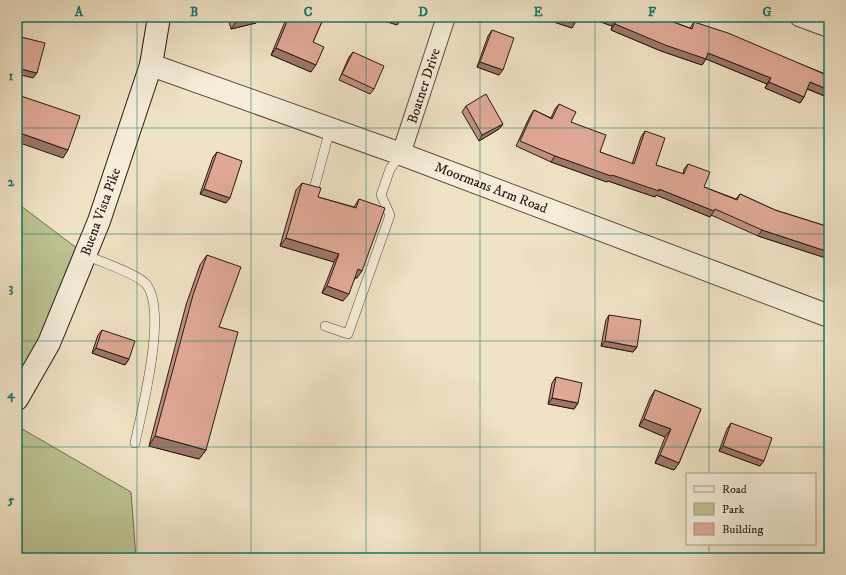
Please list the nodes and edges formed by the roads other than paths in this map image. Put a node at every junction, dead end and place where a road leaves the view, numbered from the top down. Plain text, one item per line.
1 (159, 17) edge
2 (446, 17) edge
3 (804, 18) edge
4 (829, 28) edge
5 (151, 65) junction
6 (330, 129) junction
7 (402, 154) junction
8 (314, 189) edge
9 (86, 255) junction
10 (829, 316) edge
11 (325, 326) dead end
12 (17, 398) edge
13 (135, 443) dead end

1 - 5 street, Buena Vista Pike
2 - 7 street, Boatner Drive
3 - 4 street
5 - 6 street, Moormans Arm Road
5 - 9 street, Buena Vista Pike
6 - 7 street, Moormans Arm Road
6 - 8 lane
7 - 10 street, Moormans Arm Road
7 - 11 lane
9 - 12 street, Buena Vista Pike
9 - 13 lane

